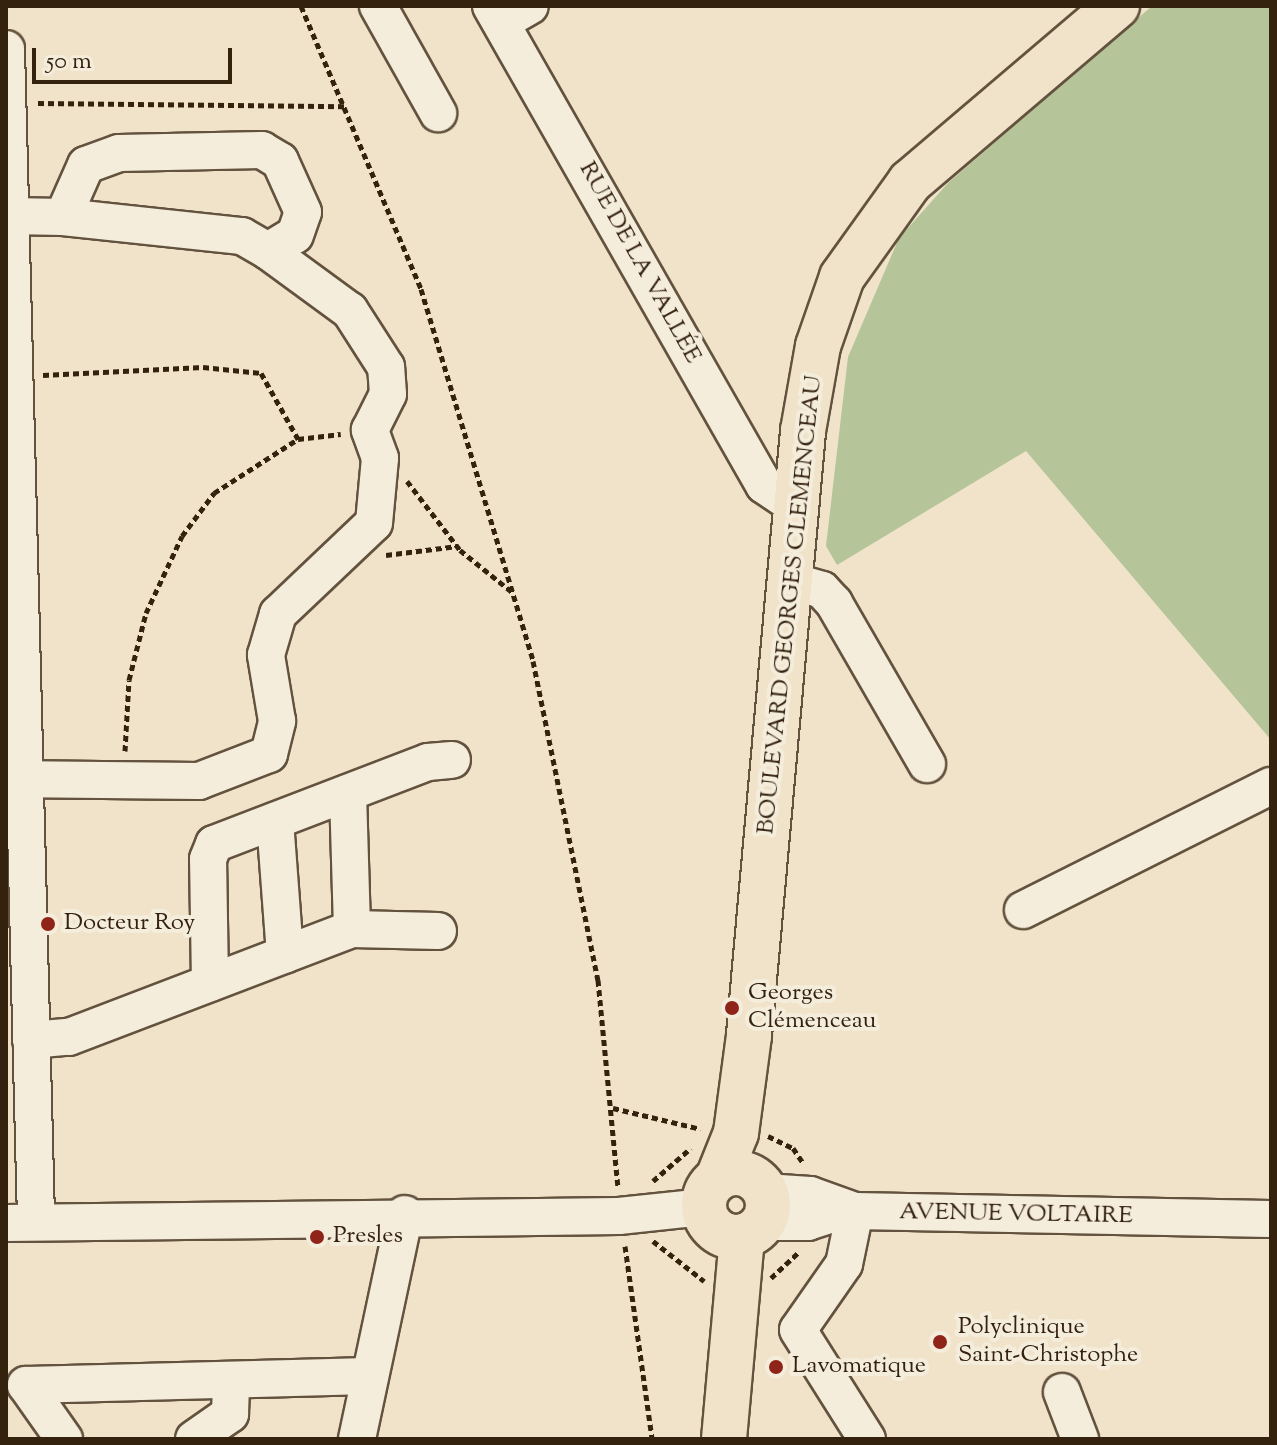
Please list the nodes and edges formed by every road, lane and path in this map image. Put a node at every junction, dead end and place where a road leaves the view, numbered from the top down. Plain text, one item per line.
1 (301, 6) edge
2 (378, 6) edge
3 (1117, 6) edge
4 (507, 11) edge
5 (6, 49) edge
6 (7, 103) edge
7 (345, 106) junction
8 (438, 113) dead end
9 (10, 216) junction
10 (63, 217) junction
11 (268, 251) junction
12 (14, 377) junction
13 (298, 439) junction
14 (375, 446) junction
15 (12, 492) edge
16 (797, 507) junction
17 (364, 533) junction
18 (457, 546) junction
19 (791, 581) junction
20 (513, 593) junction
21 (452, 760) dead end
22 (927, 764) dead end
23 (15, 779) edge
24 (123, 780) junction
25 (1271, 786) edge
26 (348, 793) junction
27 (275, 821) junction
28 (1023, 910) dead end
29 (352, 929) junction
30 (438, 931) dead end
31 (285, 955) junction
32 (210, 983) junction
33 (31, 1040) junction
34 (613, 1108) junction
35 (752, 1135) junction
36 (808, 1177) dead end
37 (647, 1187) dead end
38 (737, 1207) junction
39 (848, 1211) junction
40 (405, 1214) junction
41 (619, 1216) junction
42 (1271, 1219) edge
43 (21, 1223) edge
44 (651, 1233) dead end
45 (806, 1238) dead end
46 (764, 1279) dead end
47 (704, 1281) dead end
48 (370, 1376) junction
49 (231, 1380) junction
50 (1062, 1392) dead end
51 (64, 1439) edge
52 (194, 1439) edge
53 (357, 1439) edge
54 (652, 1439) edge
55 (724, 1439) edge
56 (867, 1439) edge
57 (1080, 1439) edge

1 - 7 path
2 - 8 street
3 - 16 main road, BOULEVARD GEORGES CLEMENCEAU
4 - 16 street, RUE DE LA VALLÉE
5 - 6 street
6 - 7 path
6 - 9 street
7 - 20 path
9 - 10 street
9 - 12 street
10 - 11 street
10 - 11 street
11 - 14 street
12 - 13 path
12 - 15 street
13 - 14 path
13 - 24 path
14 - 17 street
14 - 18 path
15 - 23 street
16 - 19 main road, BOULEVARD GEORGES CLEMENCEAU
17 - 18 path
17 - 24 street
18 - 20 path
19 - 22 street
19 - 35 main road, BOULEVARD GEORGES CLEMENCEAU
20 - 34 path
21 - 26 street
23 - 24 street
23 - 33 street
25 - 28 street
26 - 27 street
26 - 29 street
27 - 31 street
27 - 32 street
29 - 30 street
29 - 31 street
31 - 32 street
32 - 33 street
33 - 43 street
34 - 37 path
34 - 41 path
35 - 36 path
35 - 38 main road
38 - 39 street, AVENUE VOLTAIRE
38 - 41 street, AVENUE VOLTAIRE
38 - 55 main road
39 - 42 street, AVENUE VOLTAIRE
39 - 56 street
40 - 41 street, AVENUE VOLTAIRE
40 - 43 street, AVENUE VOLTAIRE
40 - 48 street
41 - 54 path
44 - 47 path
45 - 46 path
48 - 49 street
48 - 53 street
49 - 51 street
49 - 52 street
50 - 57 street

